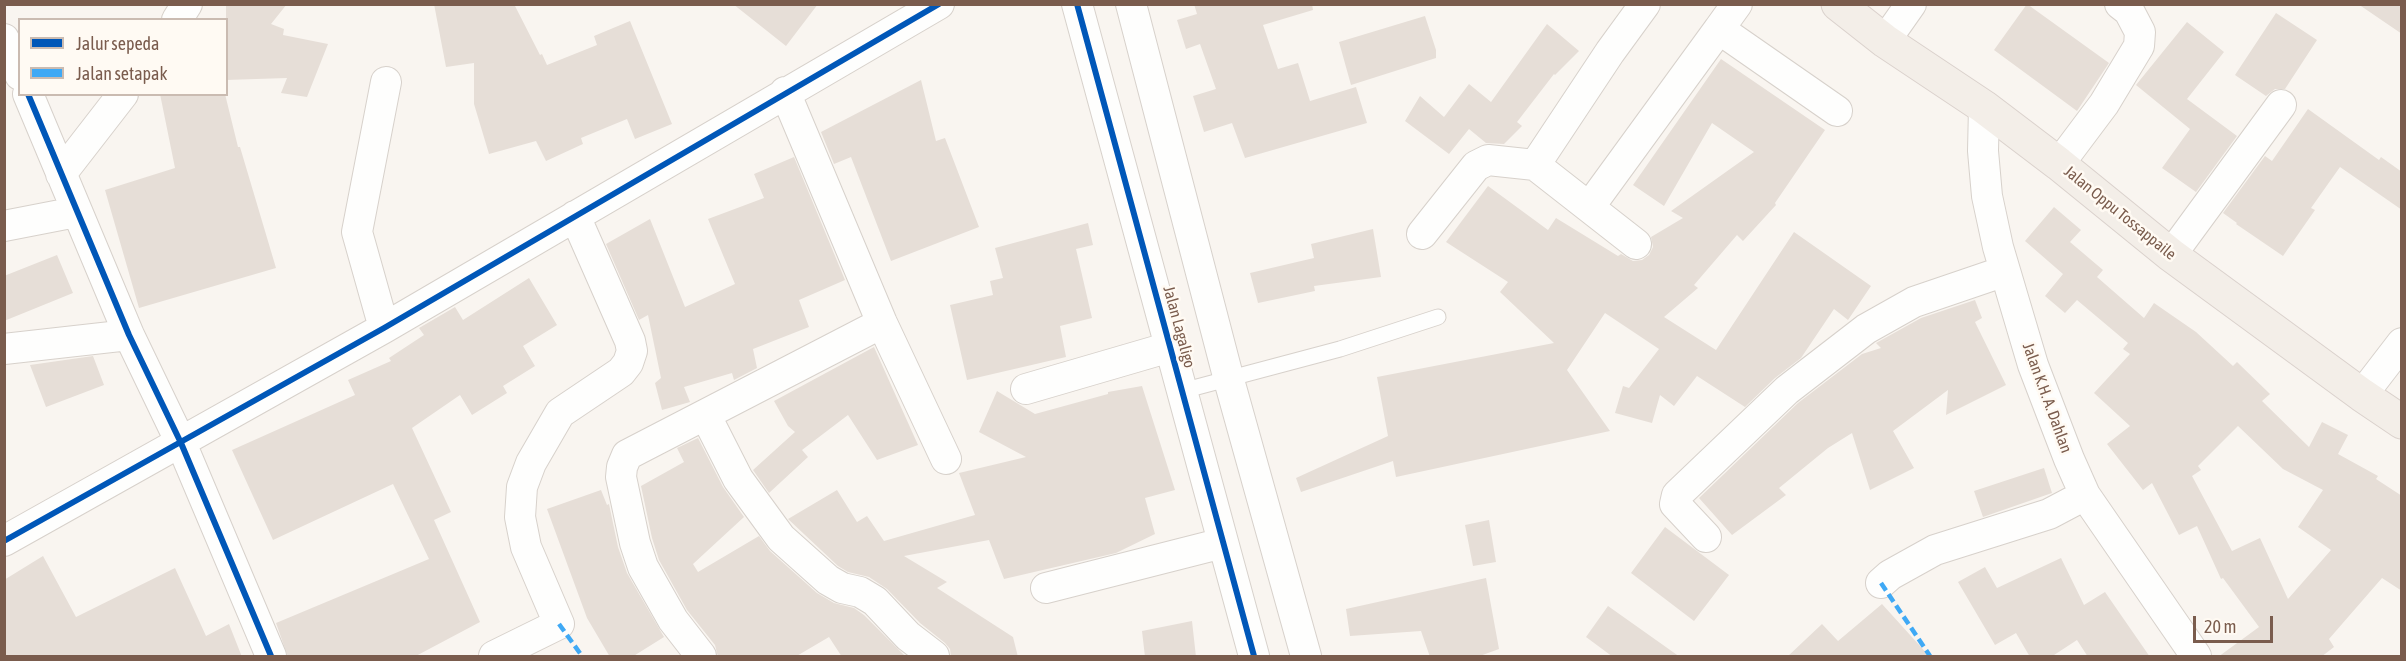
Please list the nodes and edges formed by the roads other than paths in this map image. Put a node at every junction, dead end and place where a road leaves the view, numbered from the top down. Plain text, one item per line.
1 (187, 4) edge
2 (1077, 4) edge
3 (1131, 4) edge
4 (1645, 4) edge
5 (1737, 4) edge
6 (1838, 4) edge
7 (1911, 4) edge
8 (2120, 4) edge
9 (927, 7) edge
10 (178, 18) edge
11 (1719, 29) junction
12 (4, 39) edge
13 (1885, 41) junction
14 (18, 70) edge
15 (386, 81) dead end
16 (785, 92) junction
17 (29, 96) edge
18 (121, 96) edge
19 (2281, 105) dead end
20 (1984, 108) junction
21 (1837, 111) dead end
22 (2059, 164) junction
23 (1534, 165) junction
24 (61, 174) junction
25 (1590, 206) junction
26 (76, 212) junction
27 (575, 216) junction
28 (4, 226) edge
29 (1422, 234) dead end
30 (1635, 244) dead end
31 (2172, 255) junction
32 (2005, 271) junction
33 (1438, 317) dead end
34 (882, 323) junction
35 (384, 328) junction
36 (129, 335) junction
37 (2402, 343) edge
38 (1170, 347) junction
39 (4, 349) edge
40 (1229, 380) junction
41 (1026, 389) dead end
42 (1182, 391) junction
43 (2362, 395) junction
44 (706, 416) junction
45 (2402, 422) edge
46 (181, 443) junction
47 (946, 459) dead end
48 (2085, 495) junction
49 (1706, 537) dead end
50 (4, 541) edge
51 (1223, 543) junction
52 (1881, 583) dead end
53 (1046, 588) dead end
54 (271, 657) edge
55 (494, 657) edge
56 (701, 657) edge
57 (934, 657) edge
58 (1254, 657) edge
59 (1306, 657) edge
60 (2196, 657) edge

1 - 10 street
2 - 38 street, Jalan Lagaligo
3 - 40 street
4 - 23 street
5 - 11 street
6 - 13 main road, Jalan Oppu Tossappaile
7 - 13 street
8 - 22 street
9 - 16 street
11 - 21 street
11 - 25 street
12 - 14 street
13 - 20 main road, Jalan Oppu Tossappaile
15 - 35 street
16 - 27 street
16 - 34 street
17 - 24 street
18 - 24 street
19 - 31 street
20 - 22 main road, Jalan Oppu Tossappaile
20 - 32 street, Jalan K.H. A. Dahlan
22 - 31 main road, Jalan Oppu Tossappaile
23 - 25 street
23 - 29 street
24 - 26 street
25 - 30 street
26 - 28 street
26 - 36 street
27 - 35 street
27 - 55 street
31 - 43 main road, Jalan Oppu Tossappaile
32 - 48 street, Jalan K.H. A. Dahlan
32 - 49 street
33 - 40 lane
34 - 44 street
34 - 47 street
35 - 46 street
36 - 39 street
36 - 46 street
37 - 43 street
38 - 41 street
38 - 42 street, Jalan Lagaligo
40 - 42 lane
40 - 59 street
42 - 51 street, Jalan Lagaligo
43 - 45 main road, Jalan Oppu Tossappaile
44 - 56 street
44 - 57 street
46 - 50 street
46 - 54 street
48 - 52 street
48 - 60 street, Jalan K.H. A. Dahlan
51 - 53 street
51 - 58 street, Jalan Lagaligo

